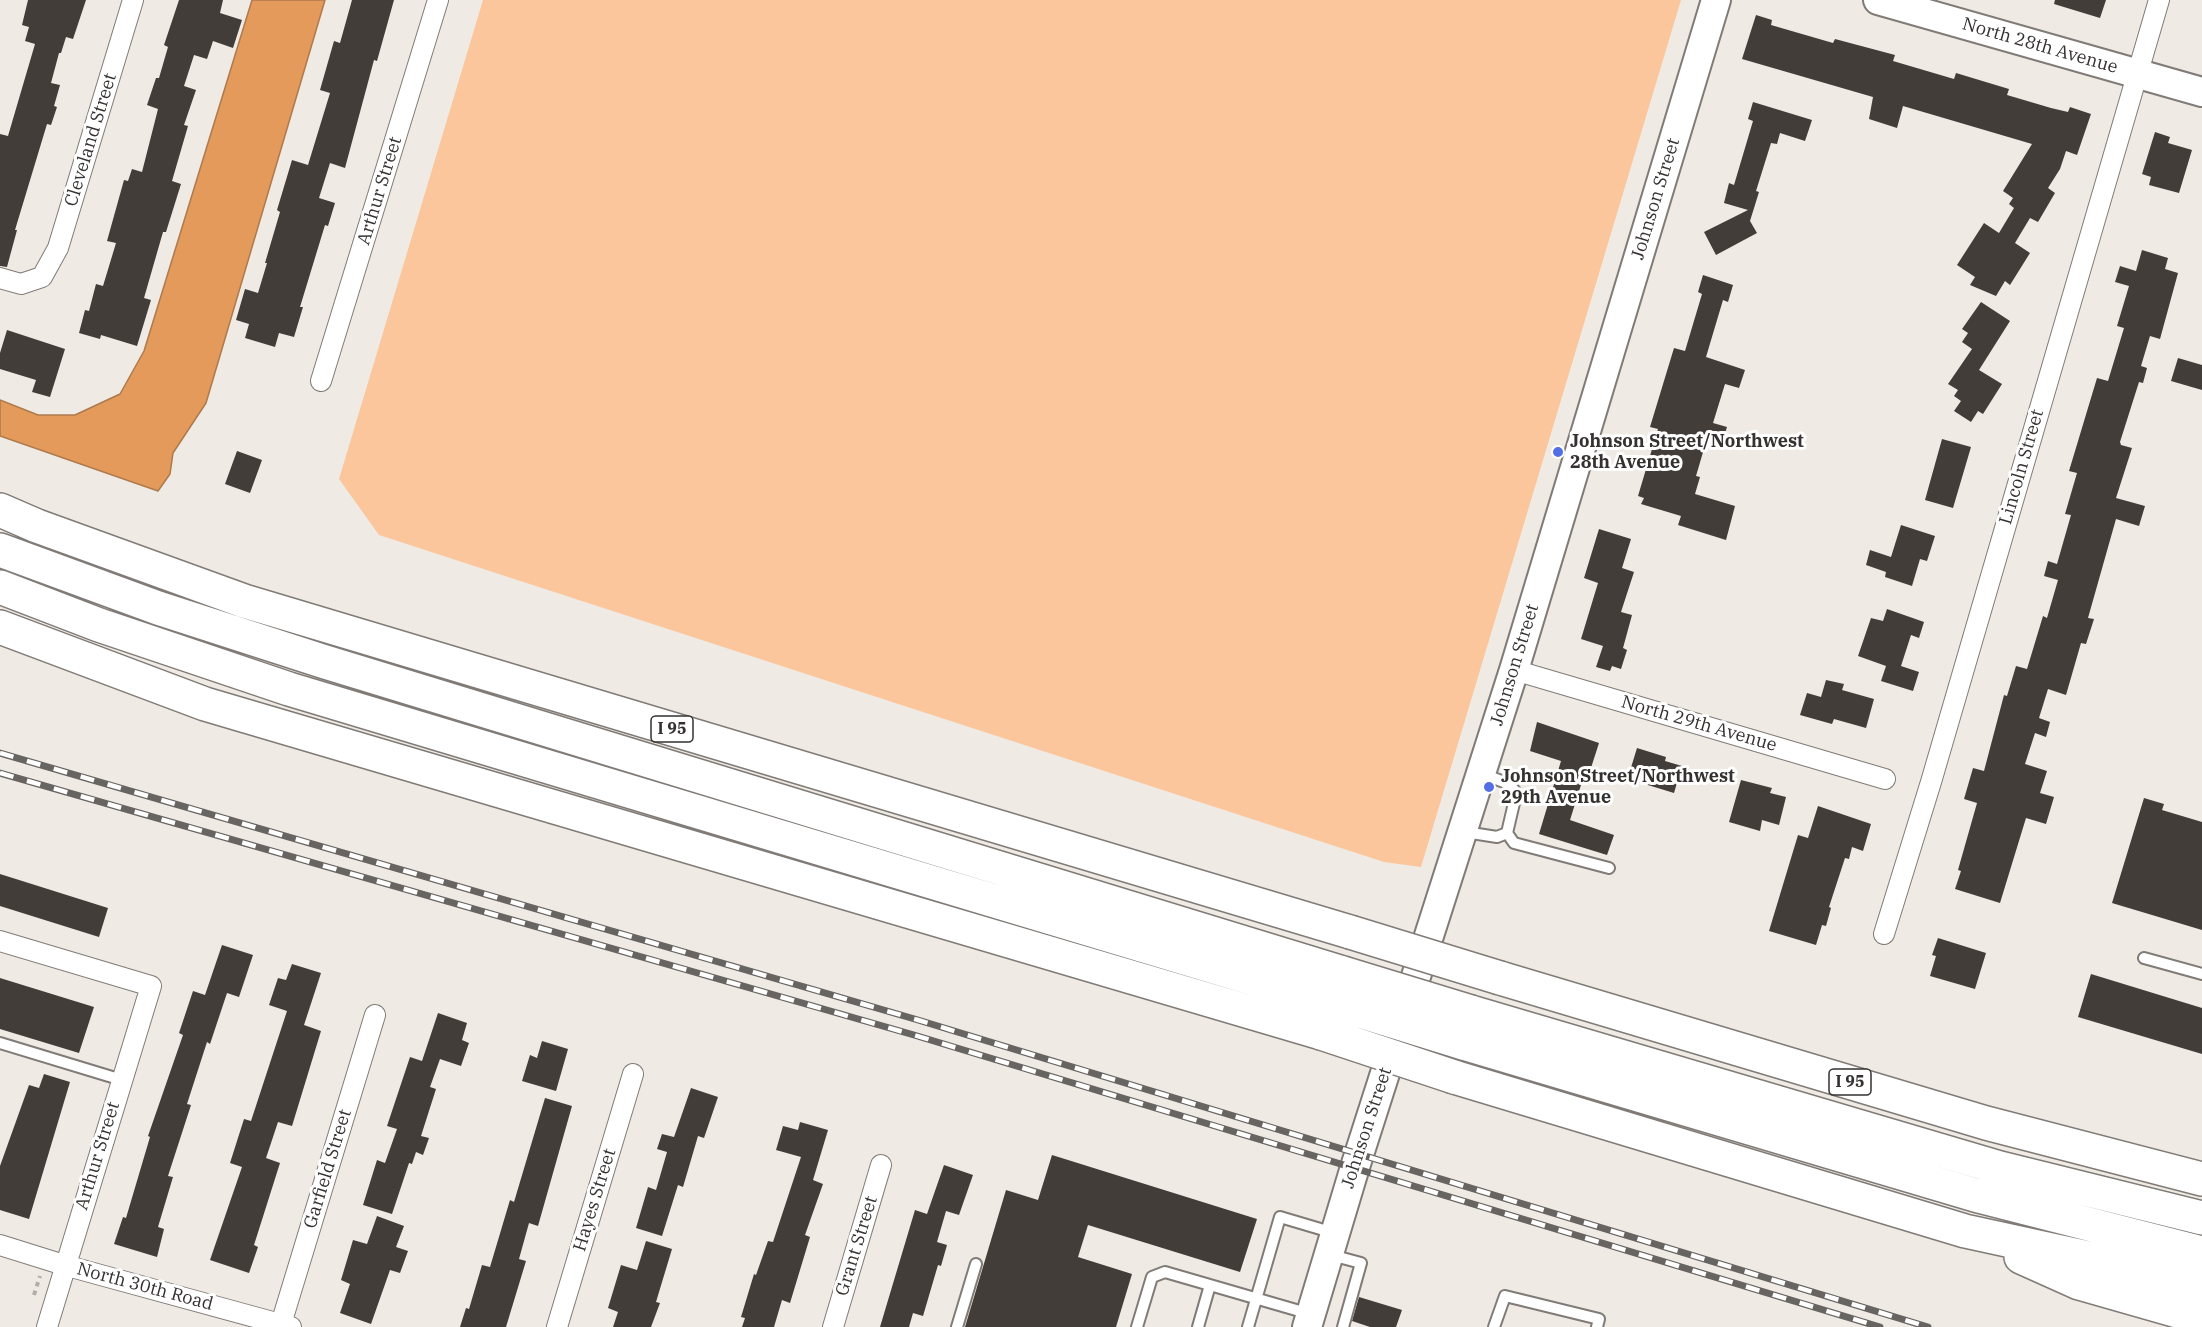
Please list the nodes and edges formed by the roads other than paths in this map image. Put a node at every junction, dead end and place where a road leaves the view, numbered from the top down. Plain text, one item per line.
1 (133, 0) edge
2 (438, 0) edge
3 (1716, 0) edge
4 (1878, 0) edge
5 (2159, 0) edge
6 (2137, 73) junction
7 (2202, 92) edge
8 (0, 278) edge
9 (321, 381) dead end
10 (0, 510) edge
11 (0, 550) edge
12 (0, 587) edge
13 (0, 627) edge
14 (1514, 670) junction
15 (1480, 774) junction
16 (1885, 779) dead end
17 (1461, 831) junction
18 (1507, 833) junction
19 (1609, 868) dead end
20 (1884, 934) dead end
21 (0, 941) edge
22 (2144, 958) dead end
23 (2202, 974) edge
24 (375, 1015) dead end
25 (0, 1043) edge
26 (633, 1074) dead end
27 (122, 1080) junction
28 (881, 1165) dead end
29 (2202, 1179) edge
30 (2202, 1218) edge
31 (1965, 1232) junction
32 (1331, 1243) junction
33 (0, 1245) edge
34 (2202, 1253) edge
35 (976, 1264) dead end
36 (64, 1265) junction
37 (1210, 1285) junction
38 (2202, 1286) edge
39 (1256, 1298) junction
40 (2202, 1318) edge
41 (1309, 1321) edge
42 (286, 1325) edge
43 (47, 1327) edge
44 (557, 1327) edge
45 (833, 1327) edge
46 (957, 1327) edge
47 (1137, 1327) edge
48 (1198, 1327) edge
49 (1248, 1327) edge
50 (1343, 1327) edge
51 (1494, 1327) edge
52 (1597, 1327) edge

1 - 8 street, Cleveland Street
2 - 9 street, Arthur Street
3 - 14 street, Johnson Street
4 - 6 street, North 28th Avenue
5 - 6 street, Lincoln Street
6 - 7 street, North 28th Avenue
6 - 20 street, Lincoln Street
10 - 29 highway, I 95, bridge
11 - 30 highway, bridge
12 - 34 highway, bridge
13 - 31 highway, bridge
14 - 15 street, Johnson Street
14 - 16 street, North 29th Avenue
15 - 17 street, Johnson Street
15 - 18 lane
17 - 18 lane
17 - 32 street, Johnson Street
18 - 19 lane
21 - 27 street, Arthur Street
22 - 23 lane
24 - 42 street, Garfield Street
25 - 27 lane
26 - 44 street, Hayes Street
27 - 36 street, Arthur Street
28 - 45 street, Grant Street
31 - 38 highway
31 - 40 highway
32 - 39 lane
32 - 41 street, Johnson Street
32 - 50 lane
33 - 36 street, North 30th Road
35 - 46 lane
36 - 42 street, North 30th Road
36 - 43 street, Arthur Street
37 - 39 lane
37 - 47 lane
37 - 48 lane
39 - 41 lane
39 - 49 lane
51 - 52 lane

